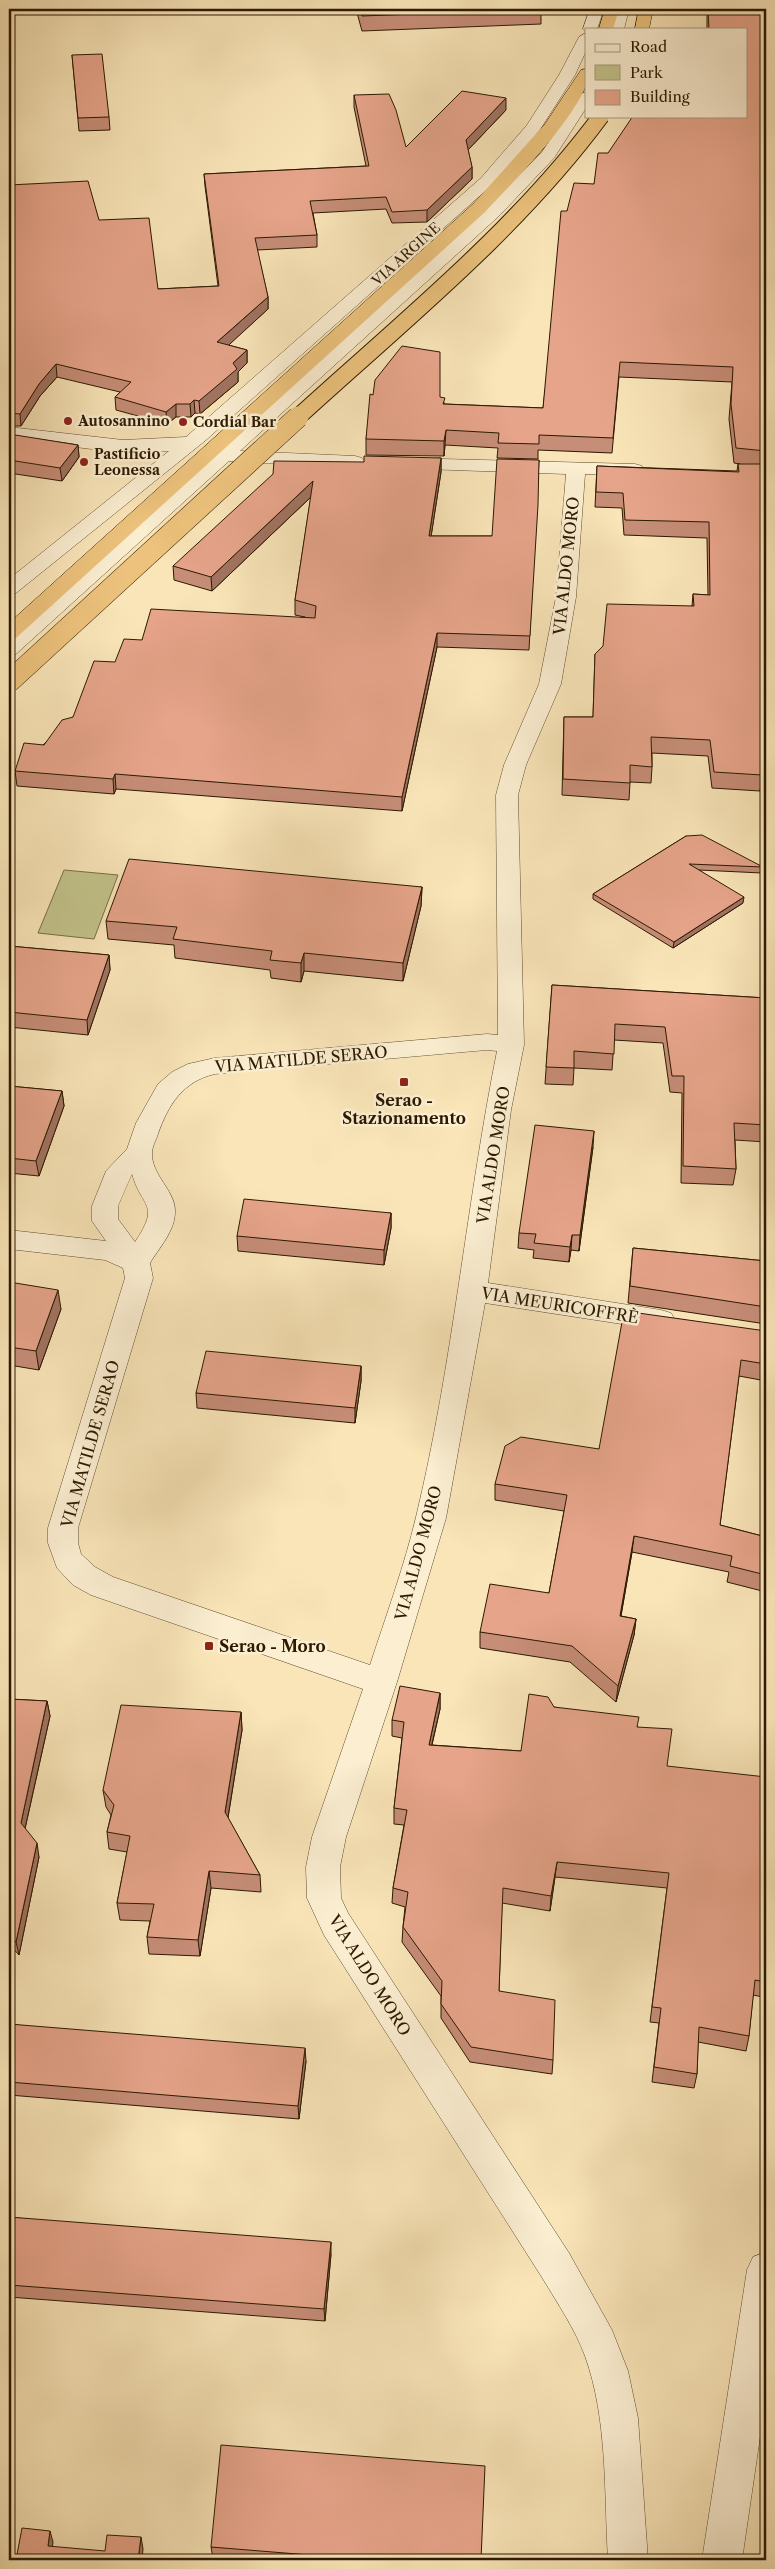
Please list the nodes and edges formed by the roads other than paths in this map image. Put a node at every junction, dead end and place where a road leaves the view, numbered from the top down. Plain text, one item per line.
1 (597, 9) edge
2 (612, 9) edge
3 (622, 9) edge
4 (646, 9) edge
5 (590, 28) edge
6 (606, 28) edge
7 (617, 28) edge
8 (642, 28) edge
9 (585, 39) edge
10 (585, 75) edge
11 (585, 100) edge
12 (600, 118) edge
13 (9, 434) edge
14 (191, 442) junction
15 (130, 446) junction
16 (235, 453) junction
17 (167, 462) junction
18 (576, 468) junction
19 (653, 470) edge
20 (9, 567) edge
21 (9, 589) edge
22 (9, 634) edge
23 (9, 650) edge
24 (9, 682) edge
25 (511, 1045) junction
26 (139, 1153) junction
27 (9, 1240) edge
28 (136, 1262) junction
29 (473, 1292) junction
30 (684, 1323) edge
31 (382, 1682) junction
32 (766, 2270) edge
33 (628, 2560) edge
34 (722, 2560) edge

1 - 5 street
2 - 6 highway
3 - 7 street
4 - 8 highway
9 - 14 street, VIA ARGINE
10 - 22 highway
11 - 16 street
12 - 24 highway, bridge
13 - 15 street
14 - 15 street
14 - 17 street, VIA ARGINE
15 - 17 street
16 - 18 street
16 - 23 street
17 - 20 street
17 - 21 street, VIA ARGINE
18 - 19 street
18 - 25 street, VIA ALDO MORO
25 - 26 street, VIA MATILDE SERAO
25 - 29 street, VIA ALDO MORO
26 - 28 street
26 - 28 street, VIA MATILDE SERAO
27 - 28 street
28 - 31 street, VIA MATILDE SERAO
29 - 30 street, VIA MEURICOFFRÈ
29 - 31 street, VIA ALDO MORO
31 - 33 street, VIA ALDO MORO
32 - 34 street

